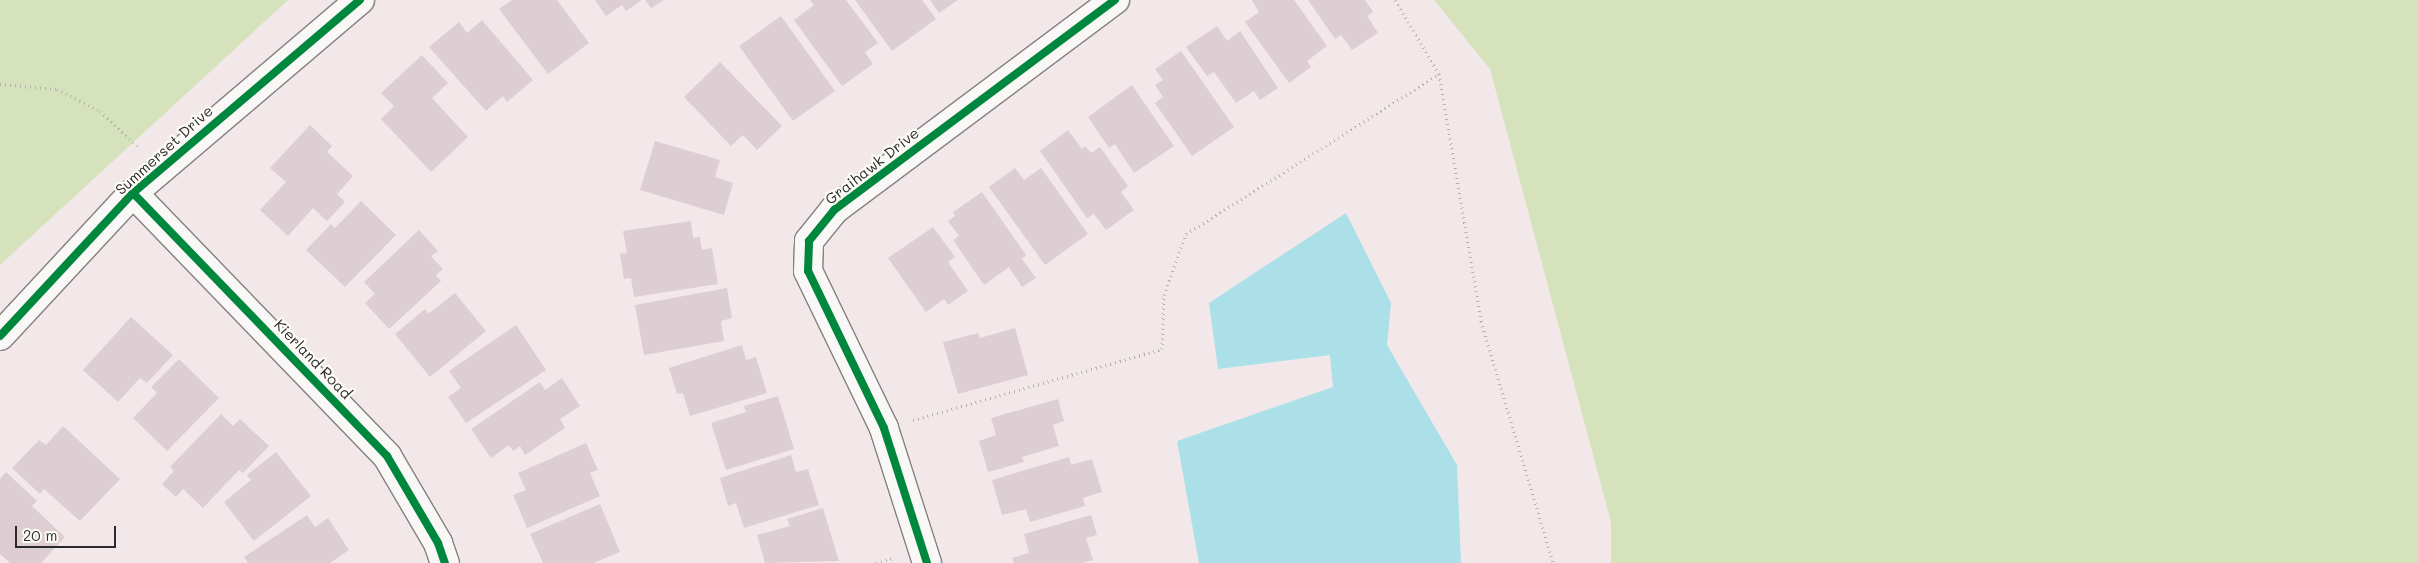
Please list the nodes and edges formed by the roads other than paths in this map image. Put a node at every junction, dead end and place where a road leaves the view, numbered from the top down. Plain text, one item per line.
1 (360, 0) edge
2 (1115, 0) edge
3 (133, 193) junction
4 (0, 336) edge
5 (445, 563) edge
6 (927, 563) edge

1 - 3 street, Summerset Drive
2 - 6 street, Graihawk Drive
3 - 4 street, Summerset Drive
3 - 5 street, Kierland Road

